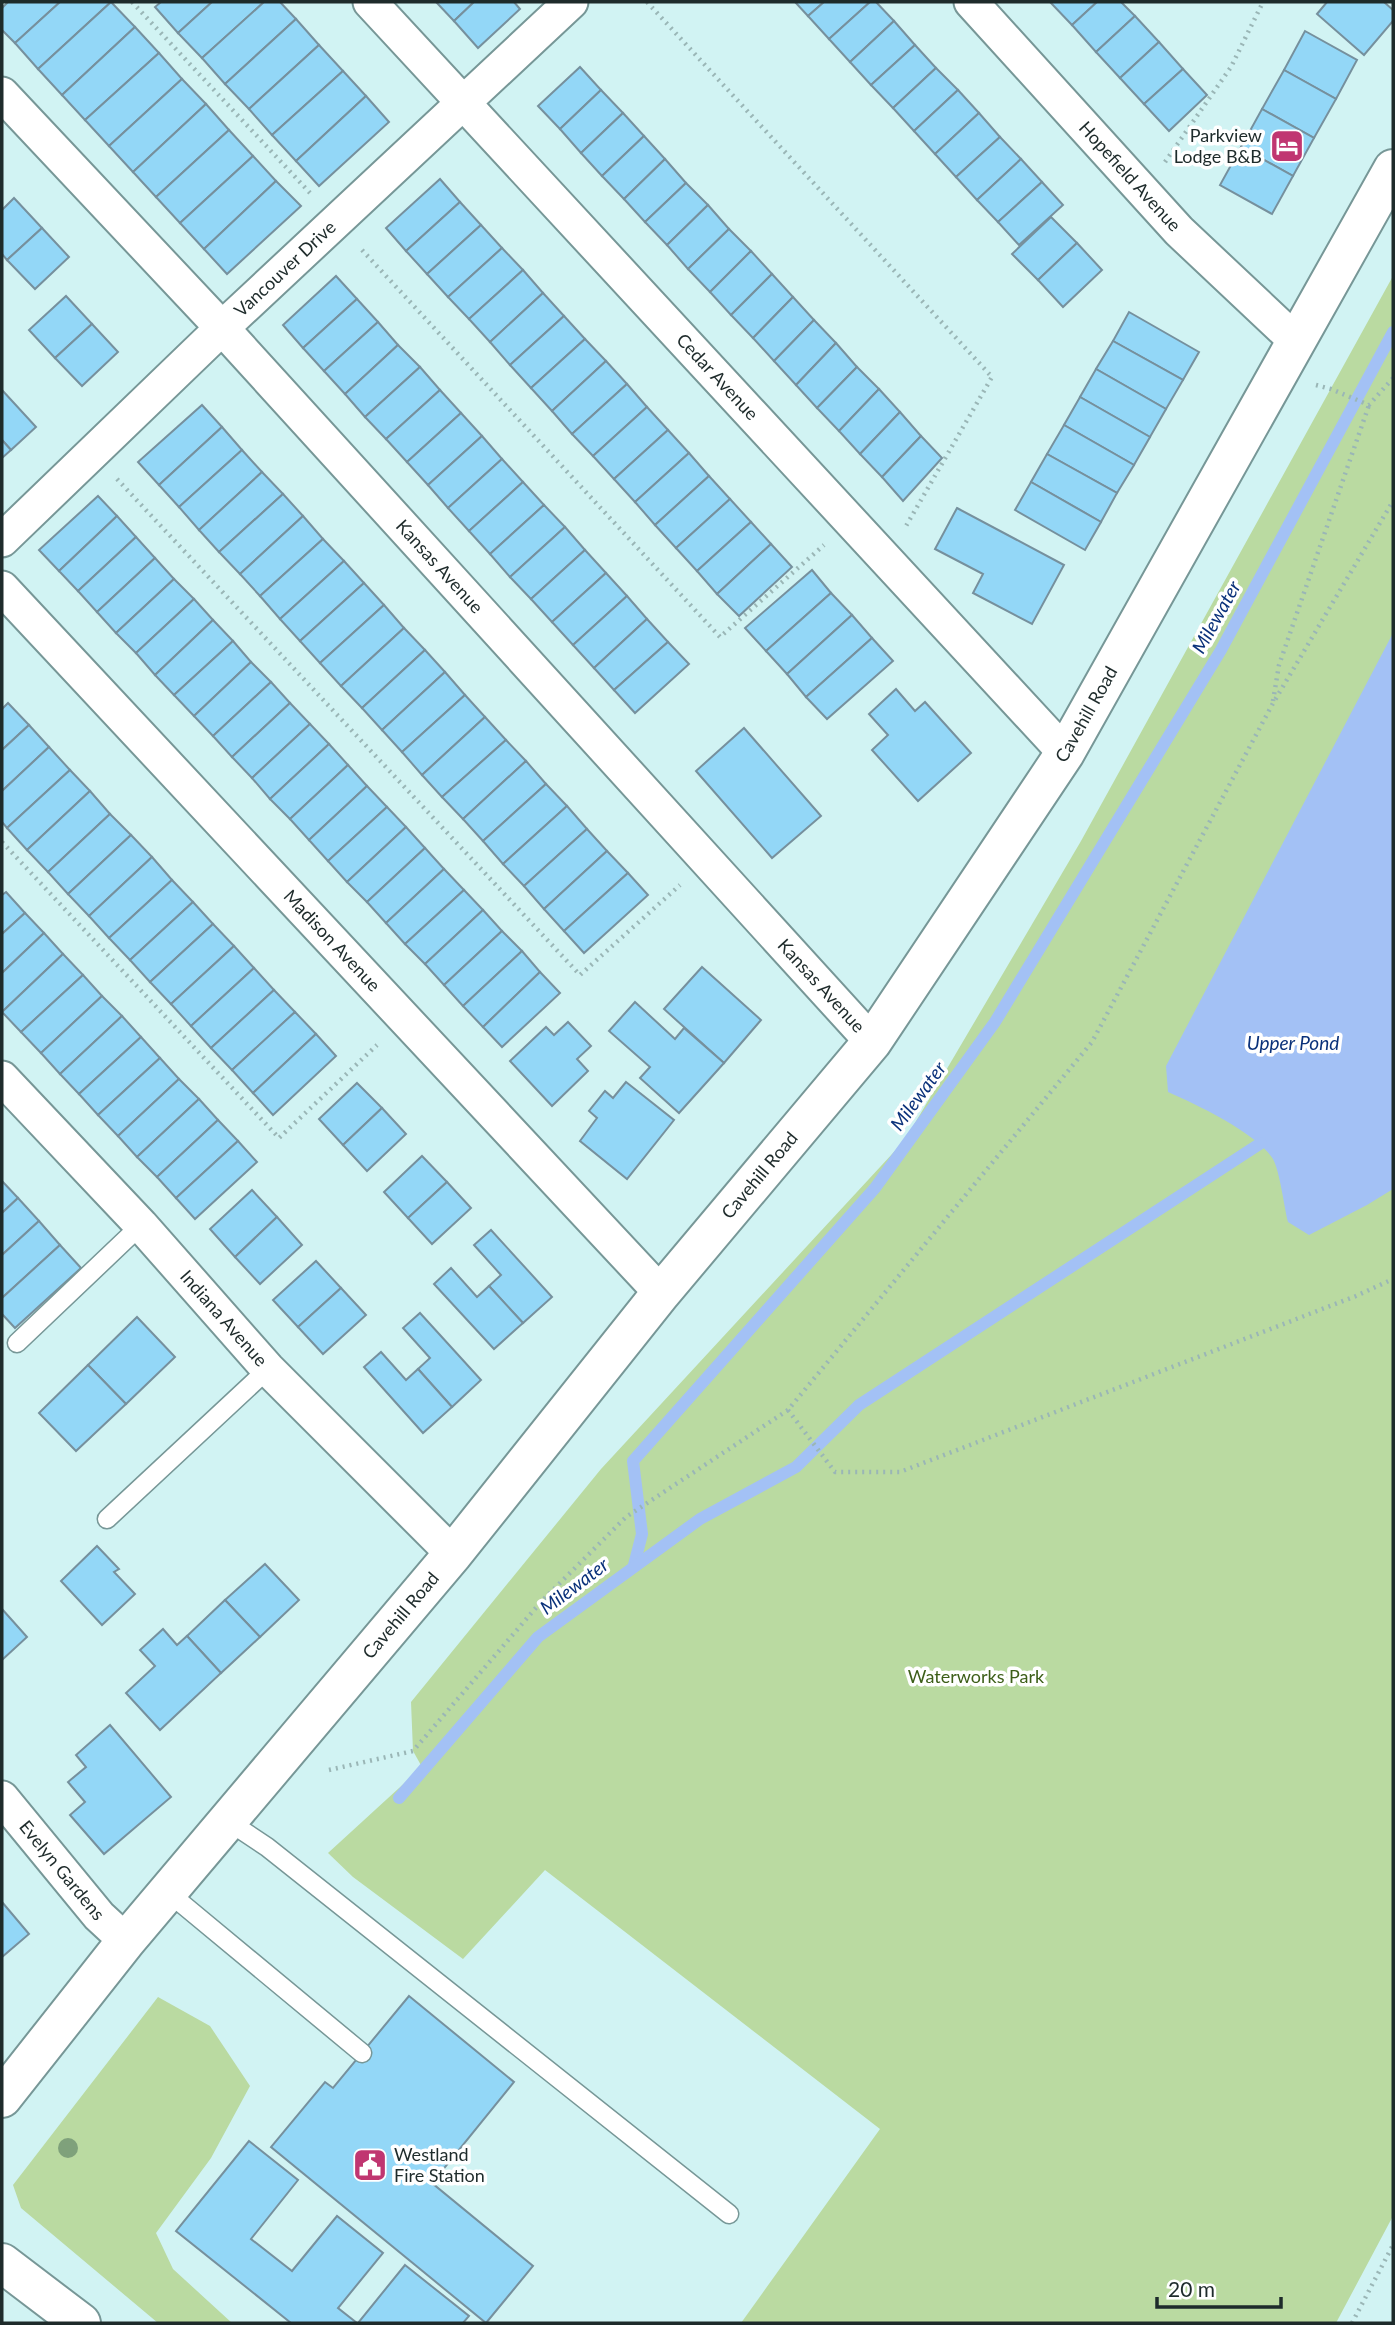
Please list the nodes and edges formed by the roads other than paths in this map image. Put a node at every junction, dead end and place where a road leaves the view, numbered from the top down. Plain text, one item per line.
1 (370, 2) edge
2 (571, 2) edge
3 (971, 2) edge
4 (2, 94) edge
5 (463, 101) junction
6 (1393, 169) edge
7 (222, 328) junction
8 (1297, 342) junction
9 (2, 540) edge
10 (2, 588) edge
11 (1065, 753) junction
12 (872, 1042) junction
13 (2, 1078) edge
14 (141, 1225) junction
15 (661, 1293) junction
16 (17, 1343) dead end
17 (268, 1369) junction
18 (107, 1519) dead end
19 (453, 1554) junction
20 (2, 1798) edge
21 (228, 1821) junction
22 (169, 1893) junction
23 (126, 1941) junction
24 (362, 2053) dead end
25 (2, 2098) edge
26 (729, 2214) dead end
27 (2, 2263) edge
28 (81, 2323) edge

1 - 5 street, Cedar Avenue
2 - 5 street, Vancouver Drive
3 - 8 street, Hopefield Avenue
4 - 7 street, Kansas Avenue
5 - 7 street, Vancouver Drive
5 - 11 street, Cedar Avenue
6 - 8 main road, Cavehill Road
7 - 9 street, Vancouver Drive
7 - 12 street, Kansas Avenue
8 - 11 main road, Cavehill Road
10 - 15 street, Madison Avenue
11 - 12 main road, Cavehill Road
12 - 15 main road, Cavehill Road
13 - 14 street, Indiana Avenue
14 - 16 lane
14 - 17 street, Indiana Avenue
15 - 19 main road, Cavehill Road
17 - 18 lane
17 - 19 street, Indiana Avenue
19 - 21 main road, Cavehill Road
20 - 23 street, Evelyn Gardens
21 - 22 main road, Cavehill Road
21 - 26 lane
22 - 23 main road, Cavehill Road
22 - 24 lane
23 - 25 main road, Cavehill Road
27 - 28 main road

